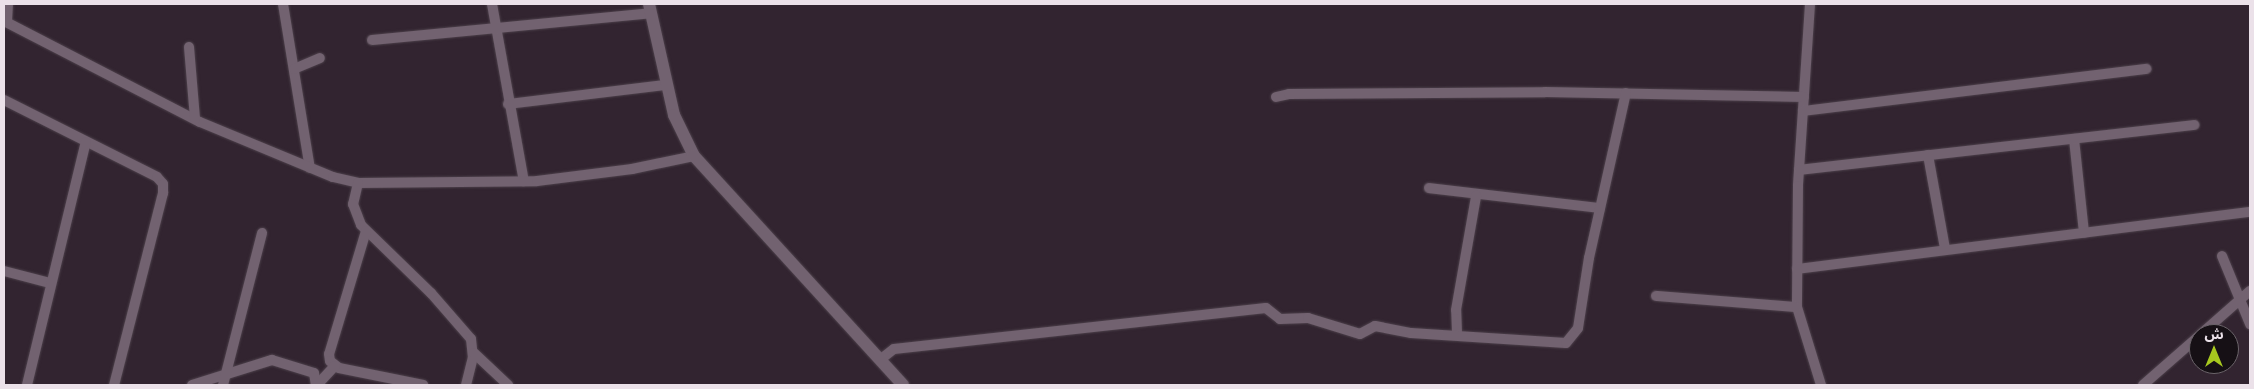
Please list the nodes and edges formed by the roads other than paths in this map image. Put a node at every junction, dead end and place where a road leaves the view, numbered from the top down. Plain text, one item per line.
1 (8, 4) edge
2 (283, 4) edge
3 (492, 4) edge
4 (1810, 4) edge
5 (650, 9) edge
6 (5, 22) edge
7 (496, 29) junction
8 (372, 40) dead end
9 (190, 47) dead end
10 (320, 58) dead end
11 (294, 69) junction
12 (2146, 69) dead end
13 (666, 85) junction
14 (1626, 93) junction
15 (1276, 97) dead end
16 (1804, 97) junction
17 (4, 100) edge
18 (508, 104) junction
19 (1803, 111) junction
20 (195, 119) junction
21 (2194, 125) dead end
22 (2074, 139) junction
23 (86, 142) junction
24 (1928, 155) junction
25 (694, 156) junction
26 (310, 168) junction
27 (1799, 170) junction
28 (524, 181) junction
29 (358, 183) junction
30 (1429, 188) dead end
31 (1476, 196) junction
32 (1600, 208) junction
33 (2250, 212) edge
34 (366, 231) junction
35 (2084, 232) junction
36 (262, 233) dead end
37 (1945, 249) junction
38 (2222, 256) dead end
39 (1797, 269) junction
40 (4, 272) edge
41 (50, 283) junction
42 (2250, 291) edge
43 (1656, 296) dead end
44 (2240, 300) junction
45 (1797, 307) junction
46 (2213, 324) edge
47 (2250, 324) edge
48 (1457, 333) junction
49 (2189, 345) edge
50 (474, 353) junction
51 (881, 359) junction
52 (335, 366) junction
53 (225, 374) junction
54 (391, 382) edge
55 (27, 385) edge
56 (114, 385) edge
57 (192, 385) edge
58 (222, 385) edge
59 (316, 385) edge
60 (423, 385) edge
61 (466, 385) edge
62 (508, 385) edge
63 (902, 385) edge
64 (1821, 385) edge
65 (2143, 385) edge

1 - 6 street
2 - 11 street
3 - 7 street
4 - 16 street
5 - 7 street
5 - 13 street
6 - 20 street
7 - 8 street
7 - 18 street
9 - 20 street
10 - 11 street
11 - 26 street
12 - 19 street
13 - 18 street
13 - 25 street
14 - 15 street
14 - 16 street
14 - 32 street
16 - 19 street
17 - 23 street
18 - 28 street
19 - 27 street
20 - 26 street
21 - 22 street
22 - 24 street
22 - 35 street
23 - 41 street
23 - 56 street
24 - 27 street
24 - 37 street
25 - 28 street
25 - 51 street
26 - 29 street
27 - 39 street
28 - 29 street
29 - 34 street
30 - 31 street
31 - 32 street
31 - 48 street
32 - 48 street
33 - 35 street
34 - 50 street
34 - 52 street
35 - 37 street
36 - 53 street
37 - 39 street
38 - 44 street
39 - 45 street
40 - 41 street
41 - 55 street
42 - 44 street
43 - 45 street
44 - 46 street
44 - 47 street
45 - 64 street
48 - 51 street
49 - 65 street
50 - 61 street
50 - 62 street
51 - 63 street
52 - 54 street
52 - 59 street
53 - 57 street
53 - 58 street
53 - 59 street
54 - 60 street

